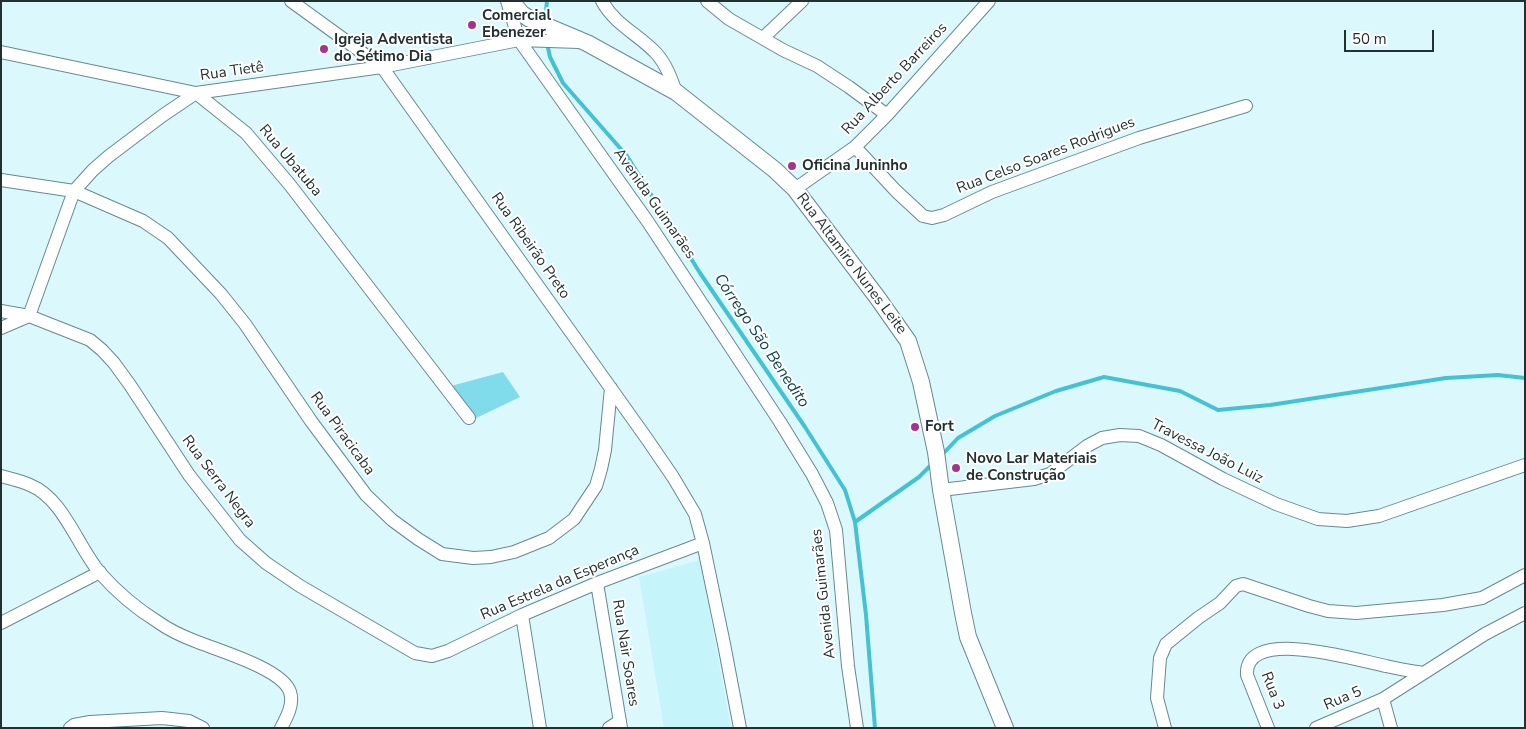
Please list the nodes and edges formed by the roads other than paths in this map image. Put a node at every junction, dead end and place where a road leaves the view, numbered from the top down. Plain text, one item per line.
1 (291, 1) edge
2 (507, 1) edge
3 (511, 1) edge
4 (602, 1) edge
5 (707, 1) edge
6 (802, 1) edge
7 (988, 1) edge
8 (763, 38) junction
9 (522, 40) junction
10 (587, 43) junction
11 (1, 52) edge
12 (382, 67) junction
13 (676, 92) junction
14 (196, 93) junction
15 (1246, 106) dead end
16 (887, 115) junction
17 (855, 147) junction
18 (1, 180) edge
19 (795, 189) junction
20 (74, 191) junction
21 (1, 311) edge
22 (29, 316) junction
23 (1, 328) edge
24 (611, 388) junction
25 (469, 418) dead end
26 (1525, 465) edge
27 (1, 476) edge
28 (942, 490) junction
29 (703, 543) junction
30 (100, 572) junction
31 (1525, 575) edge
32 (597, 583) junction
33 (1525, 613) edge
34 (522, 615) junction
35 (1, 623) edge
36 (432, 656) joint
37 (1424, 673) junction
38 (1383, 699) junction
39 (621, 724) edge
40 (70, 728) edge
41 (203, 728) edge
42 (281, 728) edge
43 (540, 728) edge
44 (609, 728) edge
45 (740, 728) edge
46 (857, 728) edge
47 (1005, 728) edge
48 (1165, 728) edge
49 (1268, 728) edge
50 (1316, 728) edge
51 (1391, 728) edge

1 - 12 street, Rua Ribeirão Preto
2 - 9 street
3 - 10 main road, Rua Altamiro Nunes Leite
4 - 13 street
5 - 8 street
6 - 8 street
7 - 16 street, Rua Alberto Barreiros
8 - 16 street
9 - 10 street, Rua Tietê
9 - 12 street, Rua Tietê
9 - 46 street, Avenida Guimarães
10 - 13 main road, Rua Altamiro Nunes Leite
11 - 14 street, Rua Ubatuba
12 - 14 street, Rua Tietê
12 - 24 street, Rua Ribeirão Preto
13 - 19 main road, Rua Altamiro Nunes Leite
14 - 20 street, Rua Tietê
14 - 25 street, Rua Ubatuba
15 - 17 street, Rua Celso Soares Rodrigues
16 - 17 street, Rua Alberto Barreiros
17 - 19 street, Rua Alberto Barreiros
18 - 20 street, Rua Piracicaba
19 - 28 main road, Rua Altamiro Nunes Leite
20 - 22 street, Rua Tietê
20 - 24 street, Rua Piracicaba
21 - 22 street, Rua Serra Negra
22 - 23 street
22 - 36 street, Rua Serra Negra
24 - 29 street, Rua Ribeirão Preto
26 - 28 street, Travessa João Luiz
27 - 30 street
28 - 47 main road, Rua Altamiro Nunes Leite
29 - 32 street, Rua Estrela da Esperança
29 - 45 street, Rua Ribeirão Preto
30 - 35 street
30 - 42 street
31 - 48 street
32 - 34 street, Rua Estrela da Esperança
32 - 39 street, Rua Nair Soares
33 - 37 street
34 - 36 street, Rua Estrela da Esperança
34 - 43 street
37 - 38 street
37 - 49 street, Rua 3
38 - 50 street, Rua 5
38 - 51 street, Rua 5
39 - 44 street
40 - 41 street

